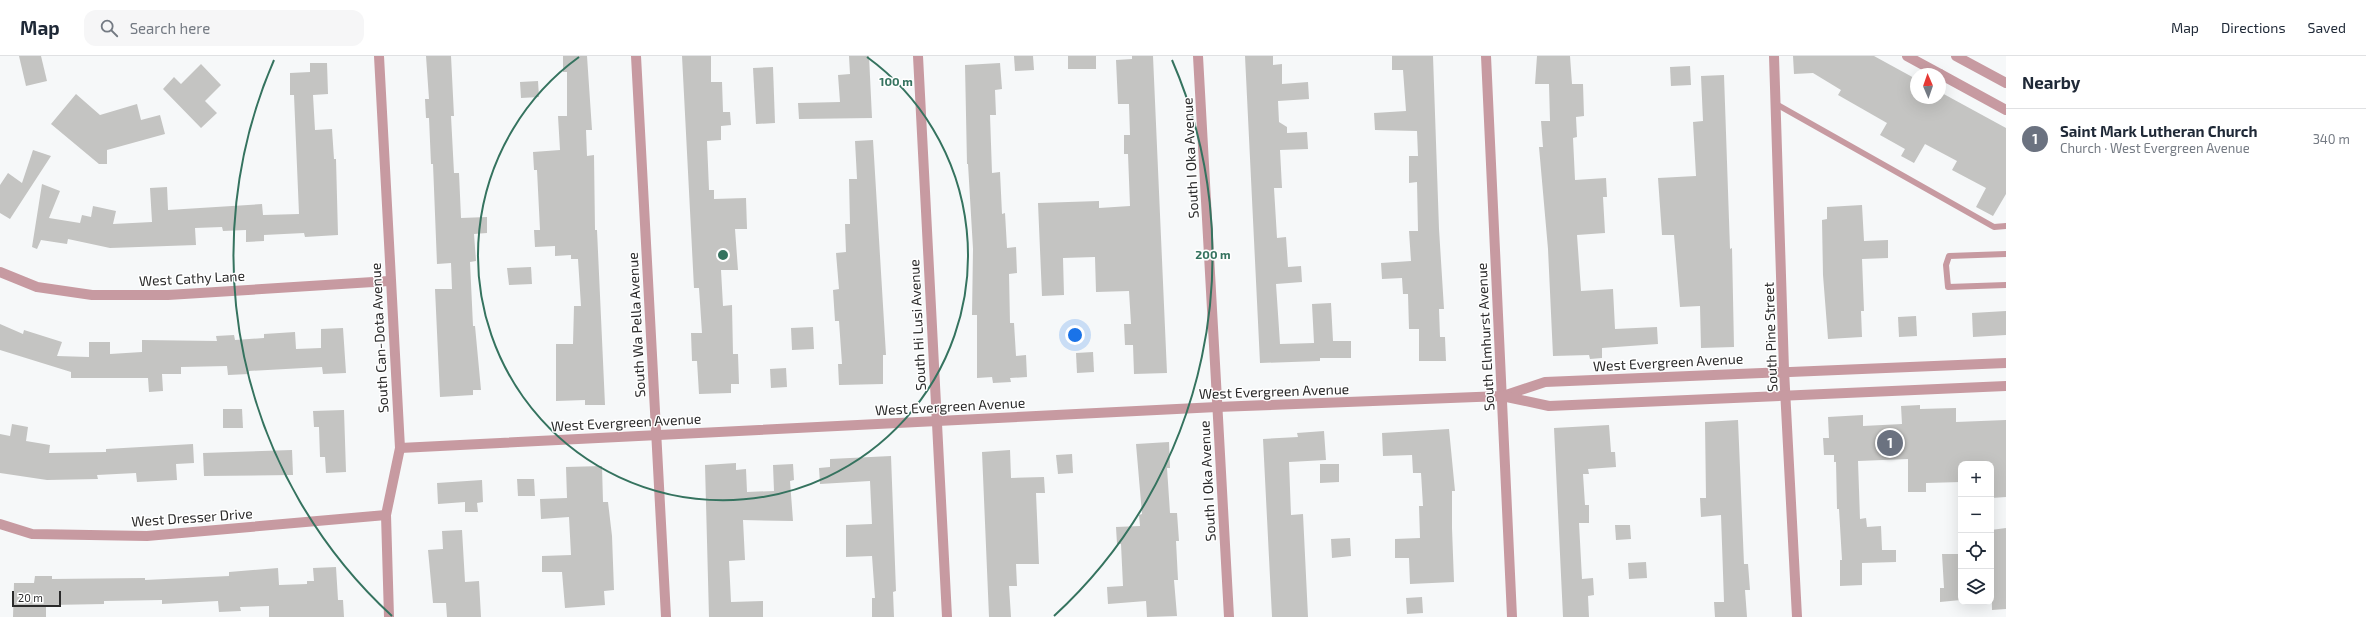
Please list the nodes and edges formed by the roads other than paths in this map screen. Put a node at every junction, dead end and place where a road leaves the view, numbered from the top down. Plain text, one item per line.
1 (379, 56) edge
2 (636, 56) edge
3 (918, 56) edge
4 (1198, 56) edge
5 (1486, 56) edge
6 (1774, 56) edge
7 (1907, 56) edge
8 (1956, 56) edge
9 (1929, 68) edge
10 (1946, 77) edge
11 (2006, 83) edge
12 (1776, 104) junction
13 (2006, 110) edge
14 (2006, 226) edge
15 (2006, 254) edge
16 (0, 272) edge
17 (389, 281) junction
18 (2006, 285) edge
19 (2006, 362) edge
20 (1784, 370) junction
21 (2006, 386) edge
22 (1502, 396) junction
23 (1786, 396) junction
24 (1217, 407) junction
25 (935, 421) junction
26 (656, 434) junction
27 (400, 448) junction
28 (386, 515) junction
29 (0, 524) edge
30 (389, 617) edge
31 (666, 617) edge
32 (947, 617) edge
33 (1229, 617) edge
34 (1512, 617) edge
35 (1797, 617) edge

1 - 17 street, South Can-Dota Avenue
2 - 26 street, South Wa Pella Avenue
3 - 25 street, South Hi Lusi Avenue
4 - 24 street, South I Oka Avenue
5 - 22 street, South Elmhurst Avenue
6 - 12 street, South Pine Street
7 - 9 street
8 - 11 street
10 - 13 street
12 - 14 lane
12 - 20 street, South Pine Street
15 - 18 lane
16 - 17 street, West Cathy Lane
17 - 27 street, South Can-Dota Avenue
19 - 20 street, West Evergreen Avenue
20 - 22 street, West Evergreen Avenue
20 - 23 street, South Pine Street
21 - 23 street, West Evergreen Avenue
22 - 23 street, West Evergreen Avenue
22 - 24 street, West Evergreen Avenue
22 - 34 street, South Elmhurst Avenue
23 - 35 street, South Pine Street
24 - 25 street, West Evergreen Avenue
24 - 33 street, South I Oka Avenue
25 - 26 street, West Evergreen Avenue
25 - 32 street, South Hi Lusi Avenue
26 - 27 street, West Evergreen Avenue
26 - 31 street, South Wa Pella Avenue
27 - 28 street, South Can-Dota Avenue
28 - 29 street, West Dresser Drive
28 - 30 street, South Can-Dota Avenue

